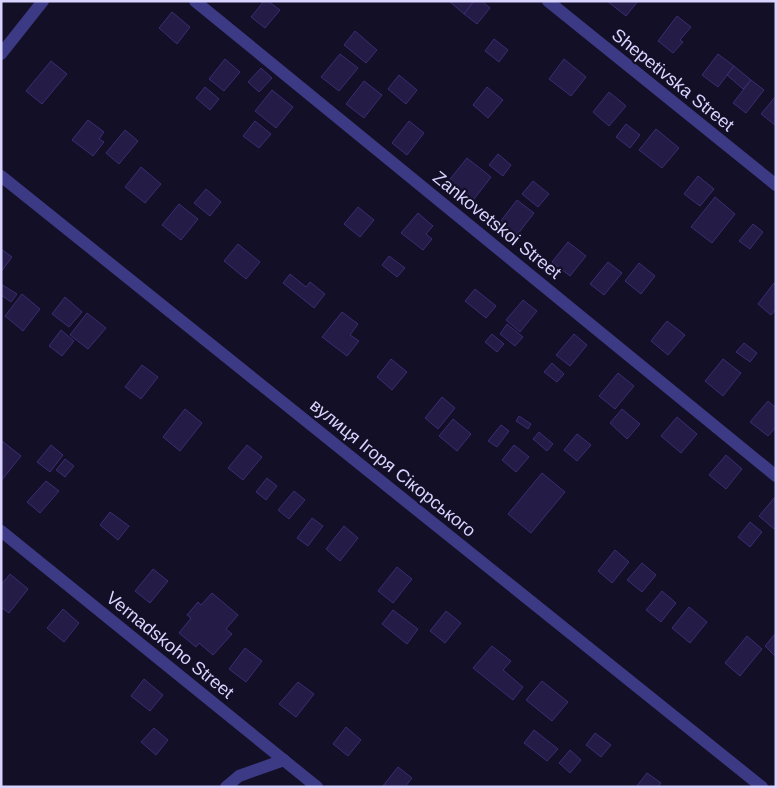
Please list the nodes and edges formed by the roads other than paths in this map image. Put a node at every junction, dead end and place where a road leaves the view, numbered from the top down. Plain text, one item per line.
1 (43, 1) edge
2 (195, 1) edge
3 (548, 1) edge
4 (1, 54) edge
5 (1, 176) edge
6 (776, 185) edge
7 (776, 476) edge
8 (1, 531) edge
9 (284, 760) junction
10 (226, 787) edge
11 (316, 787) edge
12 (762, 787) edge

1 - 4 street
2 - 7 street, Zankovetskoi Street
3 - 6 street, Shepetivska Street
5 - 12 street, вулиця Ігоря Сікорського
8 - 9 street, Vernadskoho Street
9 - 10 street
9 - 11 street, Vernadskoho Street

